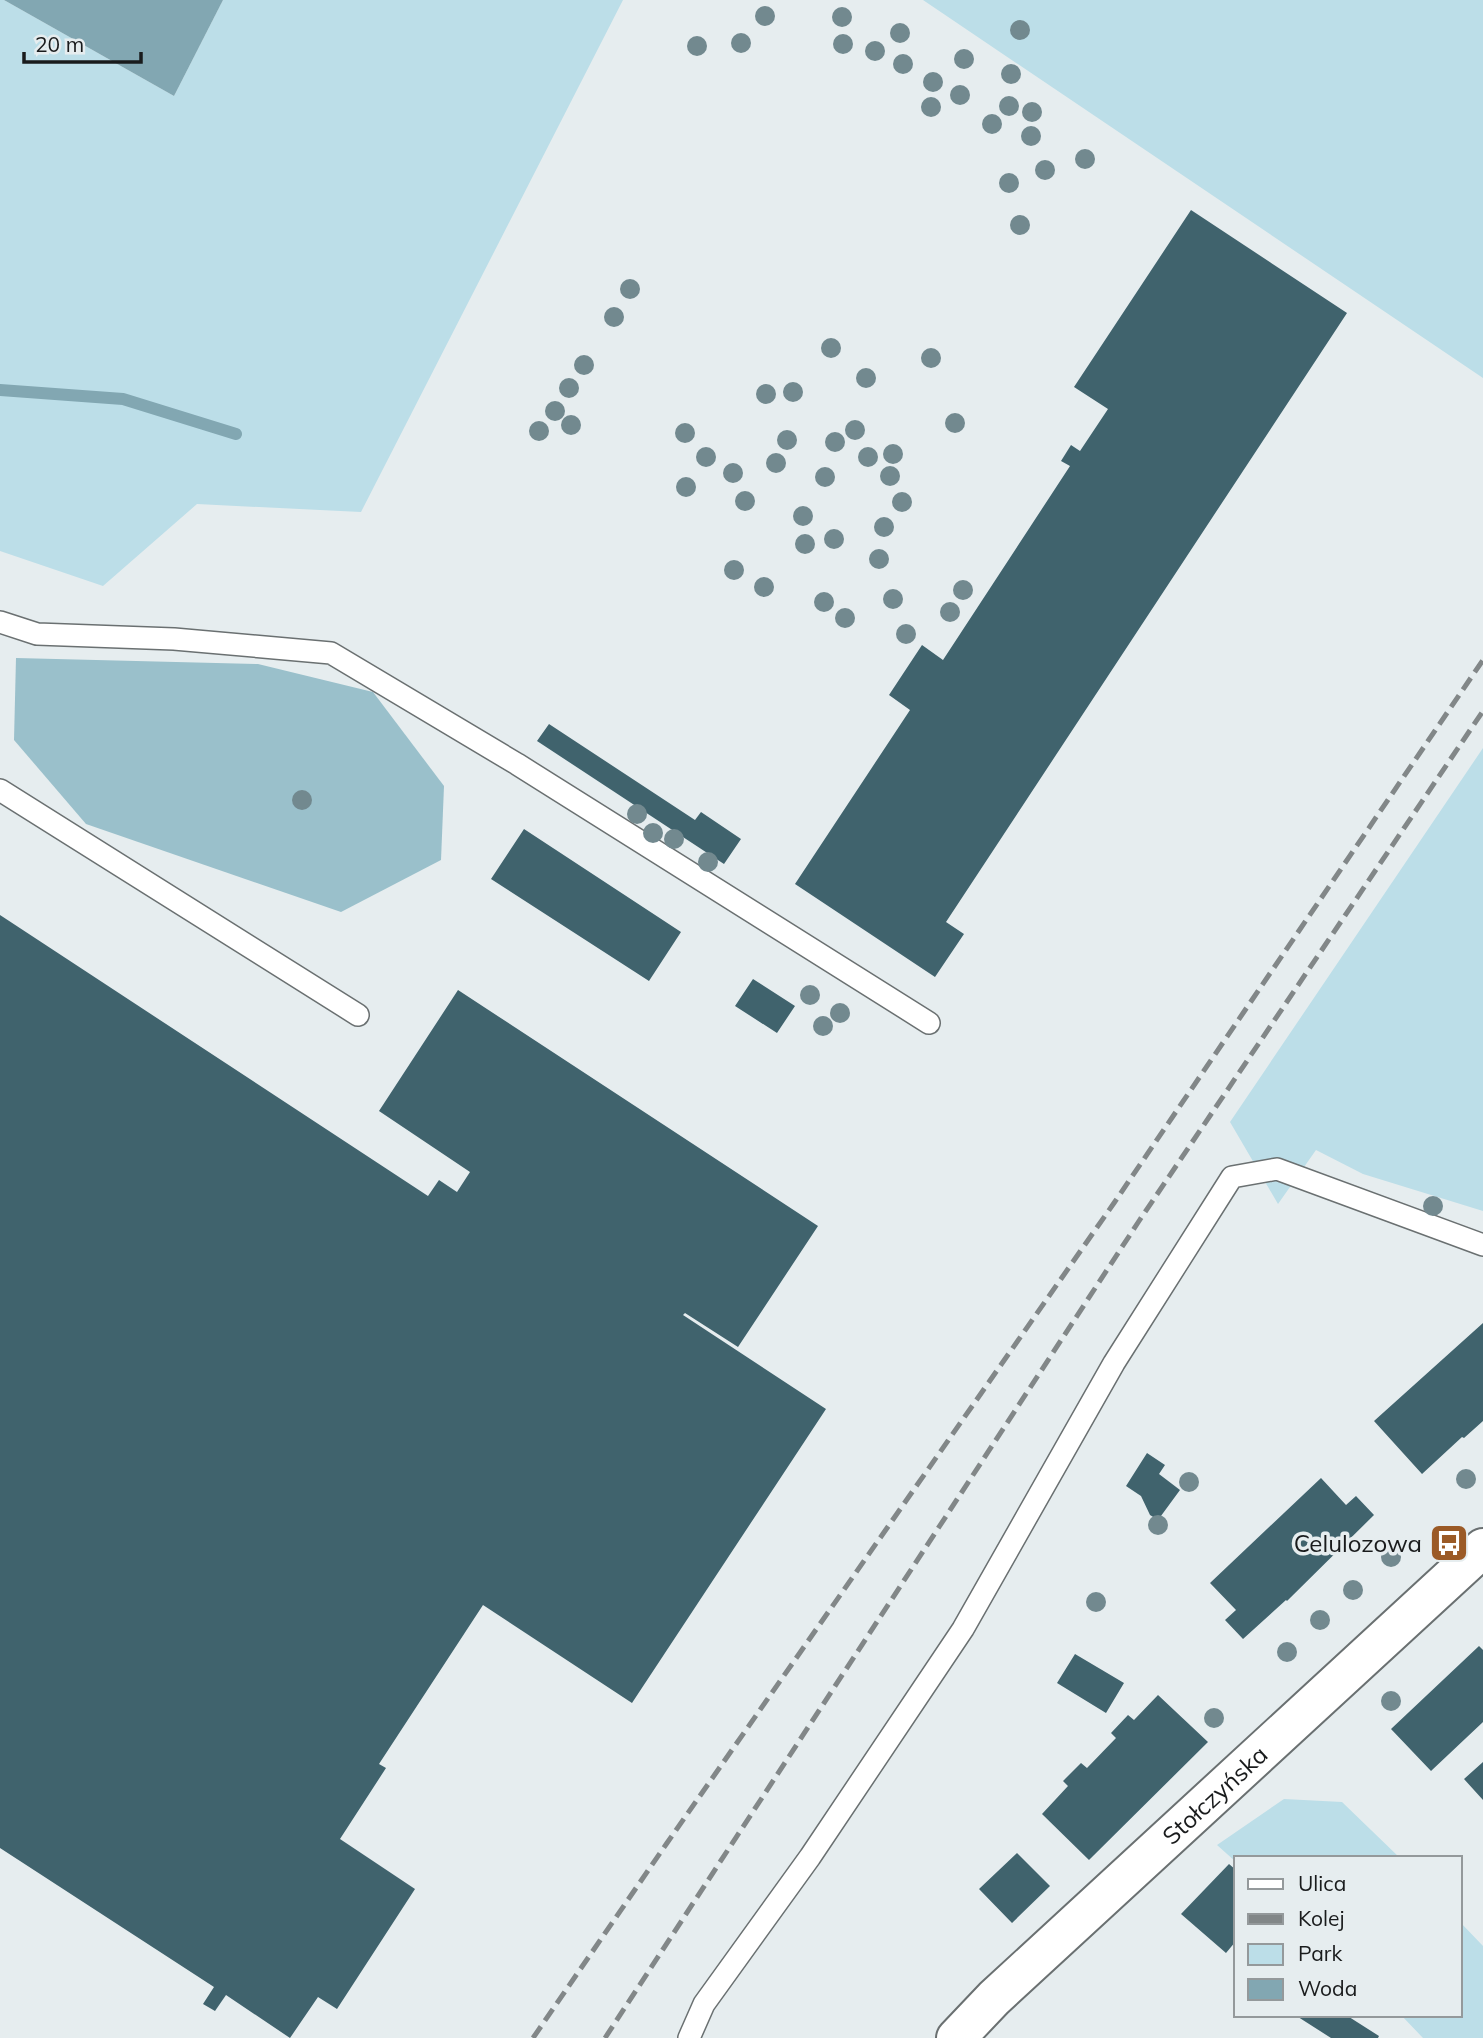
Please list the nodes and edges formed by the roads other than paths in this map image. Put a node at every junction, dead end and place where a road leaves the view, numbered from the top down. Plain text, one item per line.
1 (0, 622) edge
2 (0, 790) edge
3 (358, 1015) dead end
4 (929, 1023) dead end
5 (1483, 1245) edge
6 (1481, 1553) edge
7 (689, 2038) edge
8 (956, 2038) edge

1 - 4 lane
2 - 3 lane
5 - 7 lane
6 - 8 street, Stołczyńska

